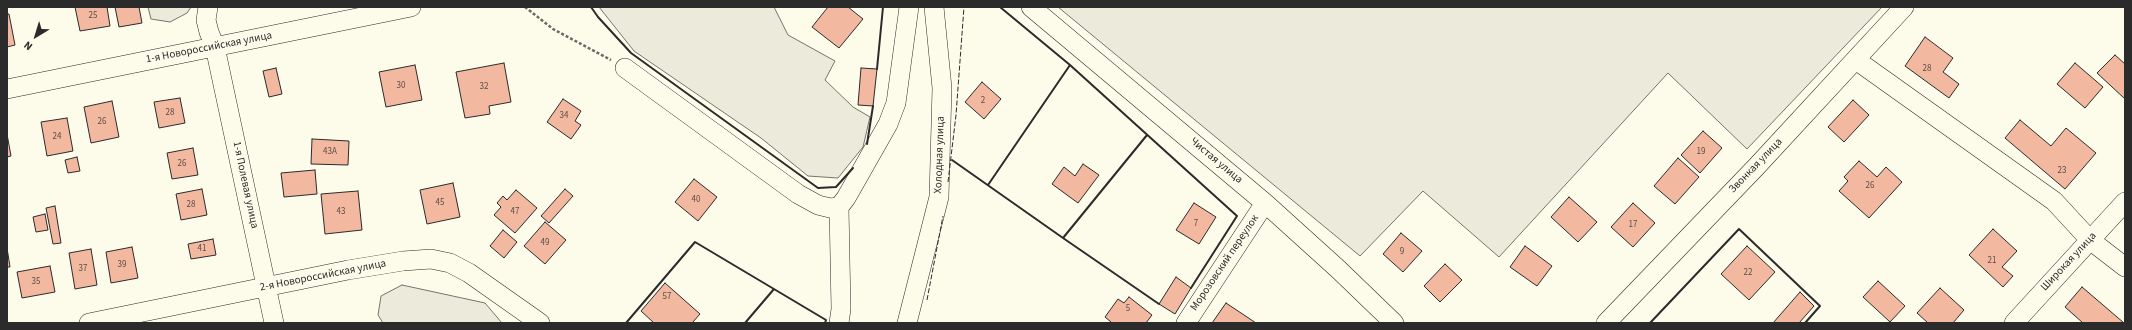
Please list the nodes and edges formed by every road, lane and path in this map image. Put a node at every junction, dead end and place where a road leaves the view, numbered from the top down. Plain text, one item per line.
1 (208, 7) edge
2 (411, 7) edge
3 (525, 7) edge
4 (909, 7) edge
5 (934, 7) edge
6 (1031, 7) edge
7 (1904, 7) edge
8 (215, 47) junction
9 (1856, 60) junction
10 (625, 68) joint
11 (7, 89) edge
12 (2125, 202) edge
13 (1265, 203) junction
14 (839, 207) junction
15 (2090, 240) junction
16 (2125, 267) edge
17 (267, 287) junction
18 (89, 323) edge
19 (274, 323) edge
20 (540, 323) edge
21 (839, 323) edge
22 (907, 323) edge
23 (1186, 323) edge
24 (1394, 323) edge
25 (1606, 323) edge
26 (2014, 323) edge

1 - 8 street, 1-я Полевая улица
2 - 8 street, 1-я Новороссийская улица
3 - 10 path
4 - 14 street
5 - 22 street, Холодная улица
6 - 13 street, Чистая улица
7 - 9 street, Звонкая улица
8 - 11 street, 1-я Новороссийская улица
8 - 17 street, 1-я Полевая улица
9 - 15 street
9 - 25 street, Звонкая улица
10 - 14 street
12 - 15 street, Широкая улица
13 - 23 street, Морозовский переулок
13 - 24 street, Чистая улица
14 - 21 street
15 - 16 street
15 - 26 street, Широкая улица
17 - 18 street, 2-я Новороссийская улица
17 - 19 street, 1-я Полевая улица
17 - 20 street, 2-я Новороссийская улица

